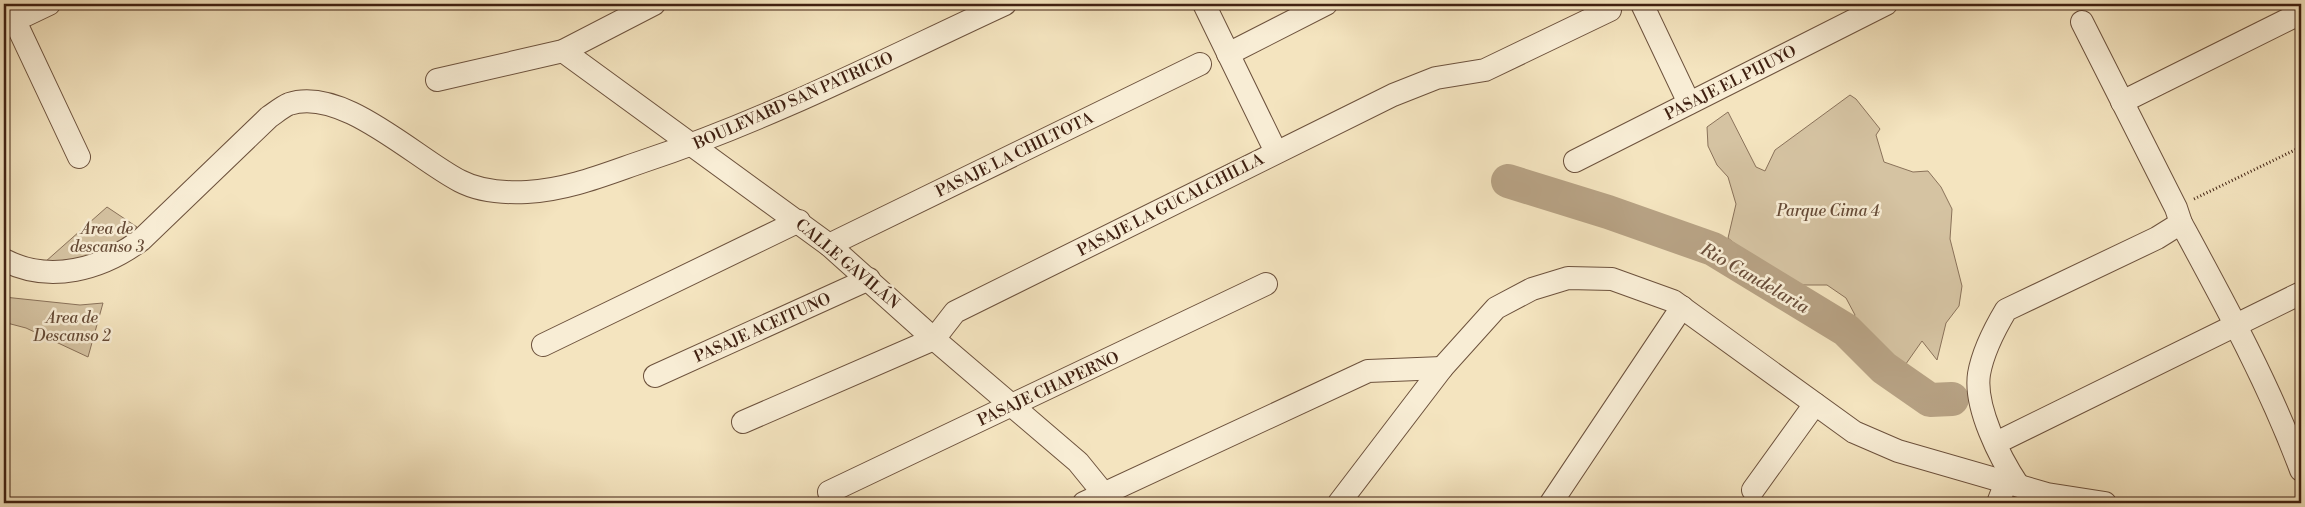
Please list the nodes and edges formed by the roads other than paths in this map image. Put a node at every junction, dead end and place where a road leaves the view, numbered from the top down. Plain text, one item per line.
1 (49, 4) edge
2 (654, 4) edge
3 (1005, 4) edge
4 (1204, 4) edge
5 (1326, 4) edge
6 (1642, 4) edge
7 (1886, 4) edge
8 (10, 9) edge
9 (1610, 10) dead end
10 (2301, 13) edge
11 (2082, 22) dead end
12 (563, 50) junction
13 (1228, 54) junction
14 (1200, 64) dead end
15 (437, 80) dead end
16 (2122, 102) junction
17 (1689, 103) junction
18 (692, 145) junction
19 (1276, 152) junction
20 (79, 157) dead end
21 (1575, 161) dead end
22 (2178, 216) junction
23 (799, 221) junction
24 (829, 245) junction
25 (4, 260) edge
26 (869, 279) junction
27 (1266, 284) dead end
28 (2301, 293) edge
29 (1682, 307) junction
30 (2237, 326) junction
31 (934, 339) junction
32 (544, 345) dead end
33 (1442, 368) junction
34 (655, 376) dead end
35 (1815, 404) junction
36 (1012, 405) junction
37 (743, 422) dead end
38 (1996, 443) junction
39 (2301, 470) edge
40 (2012, 483) junction
41 (1753, 490) dead end
42 (829, 492) dead end
43 (1099, 500) edge
44 (1339, 503) edge
45 (1551, 503) edge
46 (1998, 503) edge
47 (2104, 503) edge

1 - 8 street
2 - 12 street
3 - 18 street, BOULEVARD SAN PATRICIO
4 - 13 street
5 - 13 street
6 - 17 street
7 - 17 street, PASAJE EL PIJUYO
8 - 20 street
9 - 19 street, PASAJE LA GUCALCHILLA
10 - 16 street
11 - 16 street
12 - 15 street
12 - 18 street, CALLE GAVILÁN
13 - 19 street
14 - 24 street, PASAJE LA CHILTOTA
16 - 22 street
17 - 21 street, PASAJE EL PIJUYO
18 - 23 street, CALLE GAVILÁN
18 - 25 street, BOULEVARD SAN PATRICIO
19 - 31 street, PASAJE LA GUCALCHILLA
22 - 30 street
22 - 38 street
23 - 24 street, CALLE GAVILÁN
23 - 32 street
24 - 26 street, CALLE GAVILÁN
26 - 31 street, CALLE GAVILÁN
26 - 34 street, PASAJE ACEITUNO
27 - 36 street, PASAJE CHAPERNO
28 - 30 street
29 - 33 street
29 - 35 street
29 - 45 street
30 - 38 street
30 - 39 street
31 - 36 street, CALLE GAVILÁN
31 - 37 street, PASAJE LA GUCALCHILLA
33 - 43 street
33 - 44 street
35 - 40 street
35 - 41 street
36 - 42 street, PASAJE CHAPERNO
36 - 43 street, CALLE GAVILÁN
38 - 40 street
40 - 46 street
40 - 47 street

